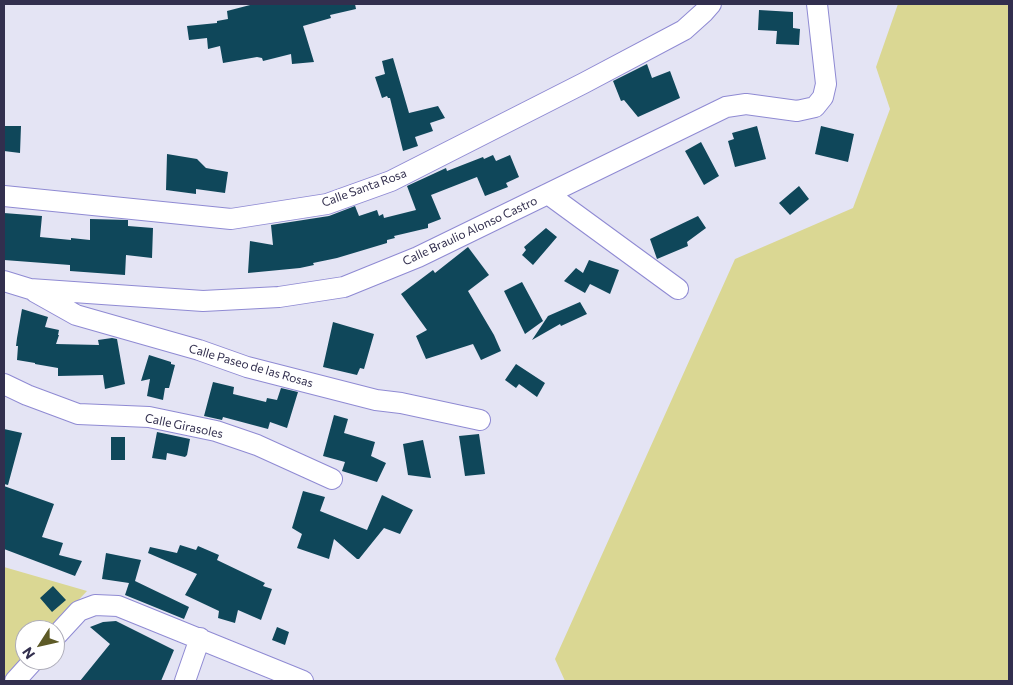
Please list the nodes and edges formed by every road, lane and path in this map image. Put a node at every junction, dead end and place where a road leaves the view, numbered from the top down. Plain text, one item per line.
1 (711, 4) edge
2 (817, 4) edge
3 (548, 194) junction
4 (4, 195) edge
5 (4, 280) edge
6 (30, 289) junction
7 (678, 290) dead end
8 (4, 384) edge
9 (480, 420) dead end
10 (332, 480) dead end
11 (65, 626) edge
12 (200, 638) junction
13 (25, 670) edge
14 (15, 681) edge
15 (185, 681) edge
16 (303, 681) edge

1 - 4 street, Calle Santa Rosa
2 - 3 street, Calle Braulio Alonso Castro
3 - 6 street, Calle Braulio Alonso Castro
3 - 7 street
5 - 6 street, Calle Braulio Alonso Castro
6 - 9 street, Calle Paseo de las Rosas
8 - 10 street, Calle Girasoles
11 - 12 street
12 - 15 street
12 - 16 street
13 - 14 street

